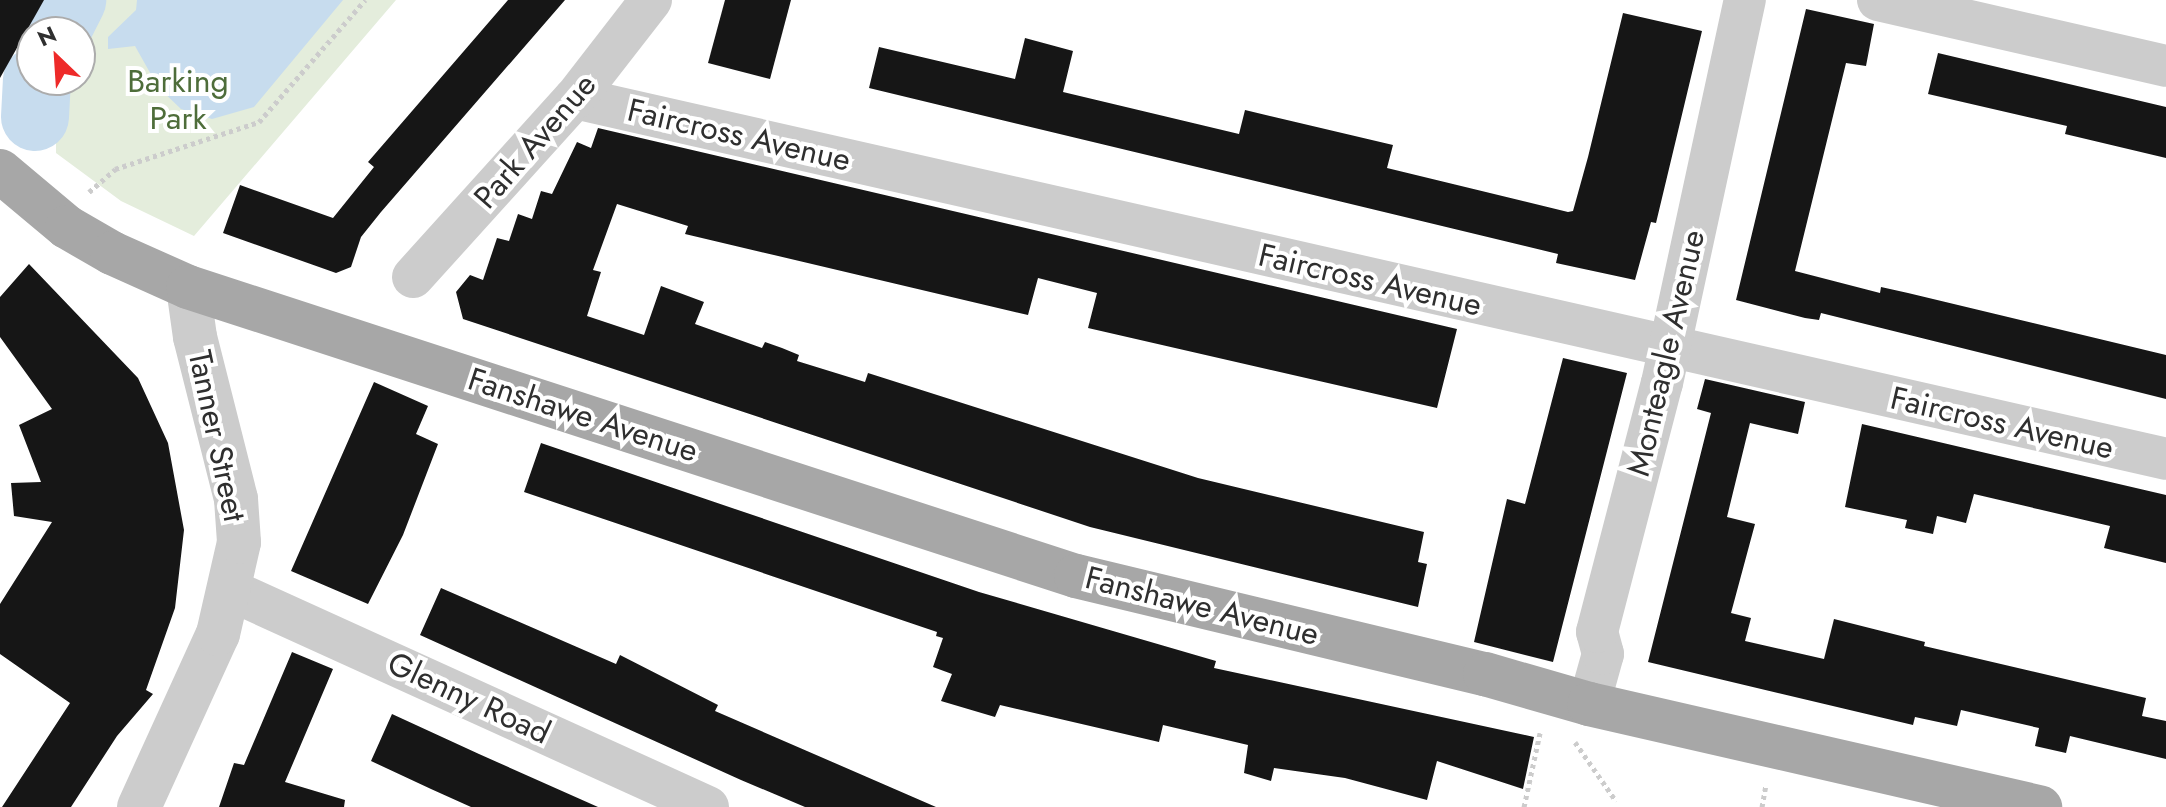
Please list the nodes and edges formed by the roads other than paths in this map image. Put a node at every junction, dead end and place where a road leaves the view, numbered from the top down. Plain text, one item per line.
1 (651, 0) edge
2 (1745, 0) edge
3 (1878, 0) edge
4 (2166, 66) edge
5 (575, 98) junction
6 (0, 171) edge
7 (413, 277) dead end
8 (188, 287) junction
9 (1668, 348) junction
10 (2166, 459) edge
11 (230, 590) junction
12 (1580, 720) junction
13 (139, 807) edge
14 (708, 807) edge
15 (2040, 807) edge

1 - 5 street, Park Avenue
2 - 9 street, Monteagle Avenue
3 - 4 street
5 - 7 street, Park Avenue
5 - 9 street, Faircross Avenue
6 - 8 main road
8 - 11 street, Tanner Street
8 - 12 main road, Fanshawe Avenue
9 - 10 street, Faircross Avenue
9 - 12 street, Monteagle Avenue
11 - 13 street, Tanner Street
11 - 14 street, Glenny Road
12 - 15 main road, Fanshawe Avenue

